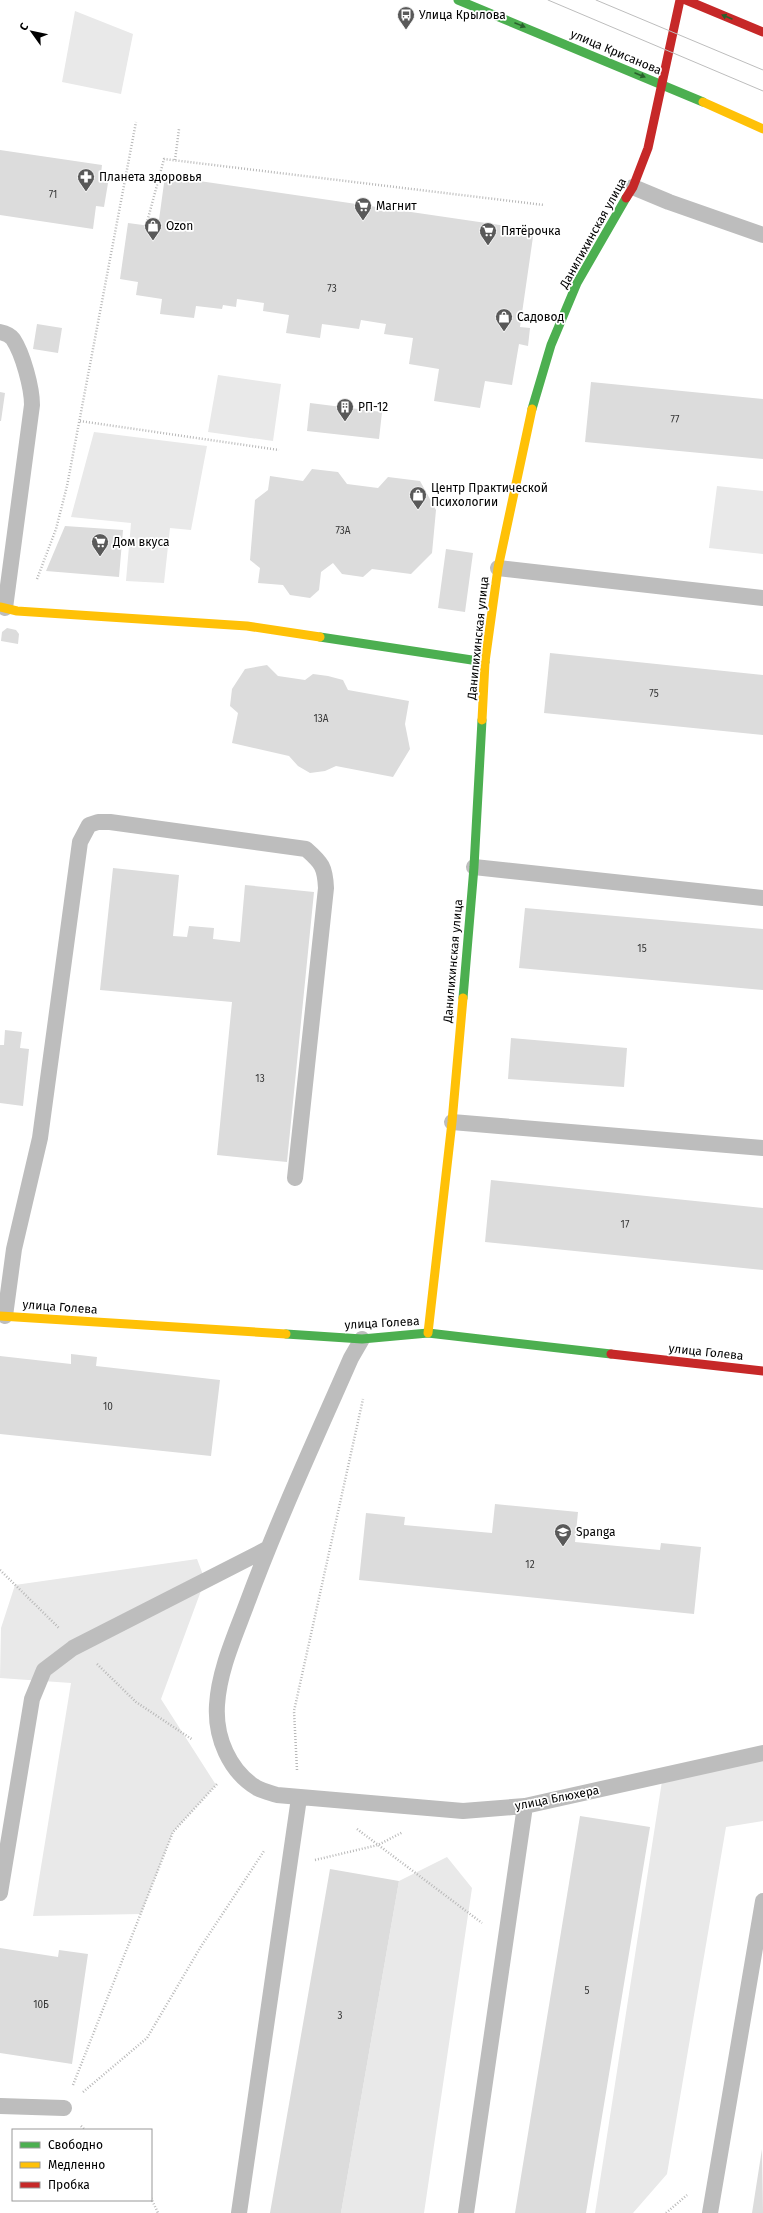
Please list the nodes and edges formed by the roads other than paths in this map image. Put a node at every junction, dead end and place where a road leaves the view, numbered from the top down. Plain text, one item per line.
1 (458, 0) edge
2 (680, 0) edge
3 (686, 0) edge
4 (763, 32) edge
5 (663, 84) junction
6 (763, 128) edge
7 (633, 187) junction
8 (763, 235) edge
9 (0, 332) edge
10 (6, 550) edge
11 (498, 568) junction
12 (763, 598) edge
13 (7, 608) edge
14 (485, 662) junction
15 (474, 867) junction
16 (763, 898) edge
17 (452, 1122) junction
18 (763, 1148) edge
19 (295, 1178) dead end
20 (3, 1316) edge
21 (428, 1333) junction
22 (362, 1339) junction
23 (763, 1371) edge
24 (267, 1549) junction
25 (763, 1753) edge
26 (299, 1798) junction
27 (525, 1806) junction
28 (0, 1893) edge
29 (763, 1901) edge
30 (0, 2106) edge
31 (64, 2108) road end
32 (239, 2213) edge
33 (466, 2213) edge
34 (710, 2213) edge

1 -> 5 street, улица Крисанова
2 - 5 street, Данилихинская улица
4 -> 3 street
5 - 6 street, улица Крисанова
5 - 7 street, Данилихинская улица
7 - 8 lane
7 - 11 street, Данилихинская улица
9 - 10 lane
10 - 13 lane
11 - 12 lane
11 - 14 street, Данилихинская улица
13 - 14 street
14 - 15 street, Данилихинская улица
15 - 16 lane
15 - 17 street, Данилихинская улица
17 - 18 lane
17 - 21 street, Данилихинская улица
19 - 20 lane
20 - 22 street, улица Голева
21 - 22 street, улица Голева
21 - 23 street, улица Голева
22 - 24 lane
24 - 26 lane, улица Блюхера
24 - 28 lane
25 - 27 lane, улица Блюхера
26 - 27 lane, улица Блюхера
26 - 32 lane
27 - 33 lane
29 - 34 lane
30 - 31 lane

